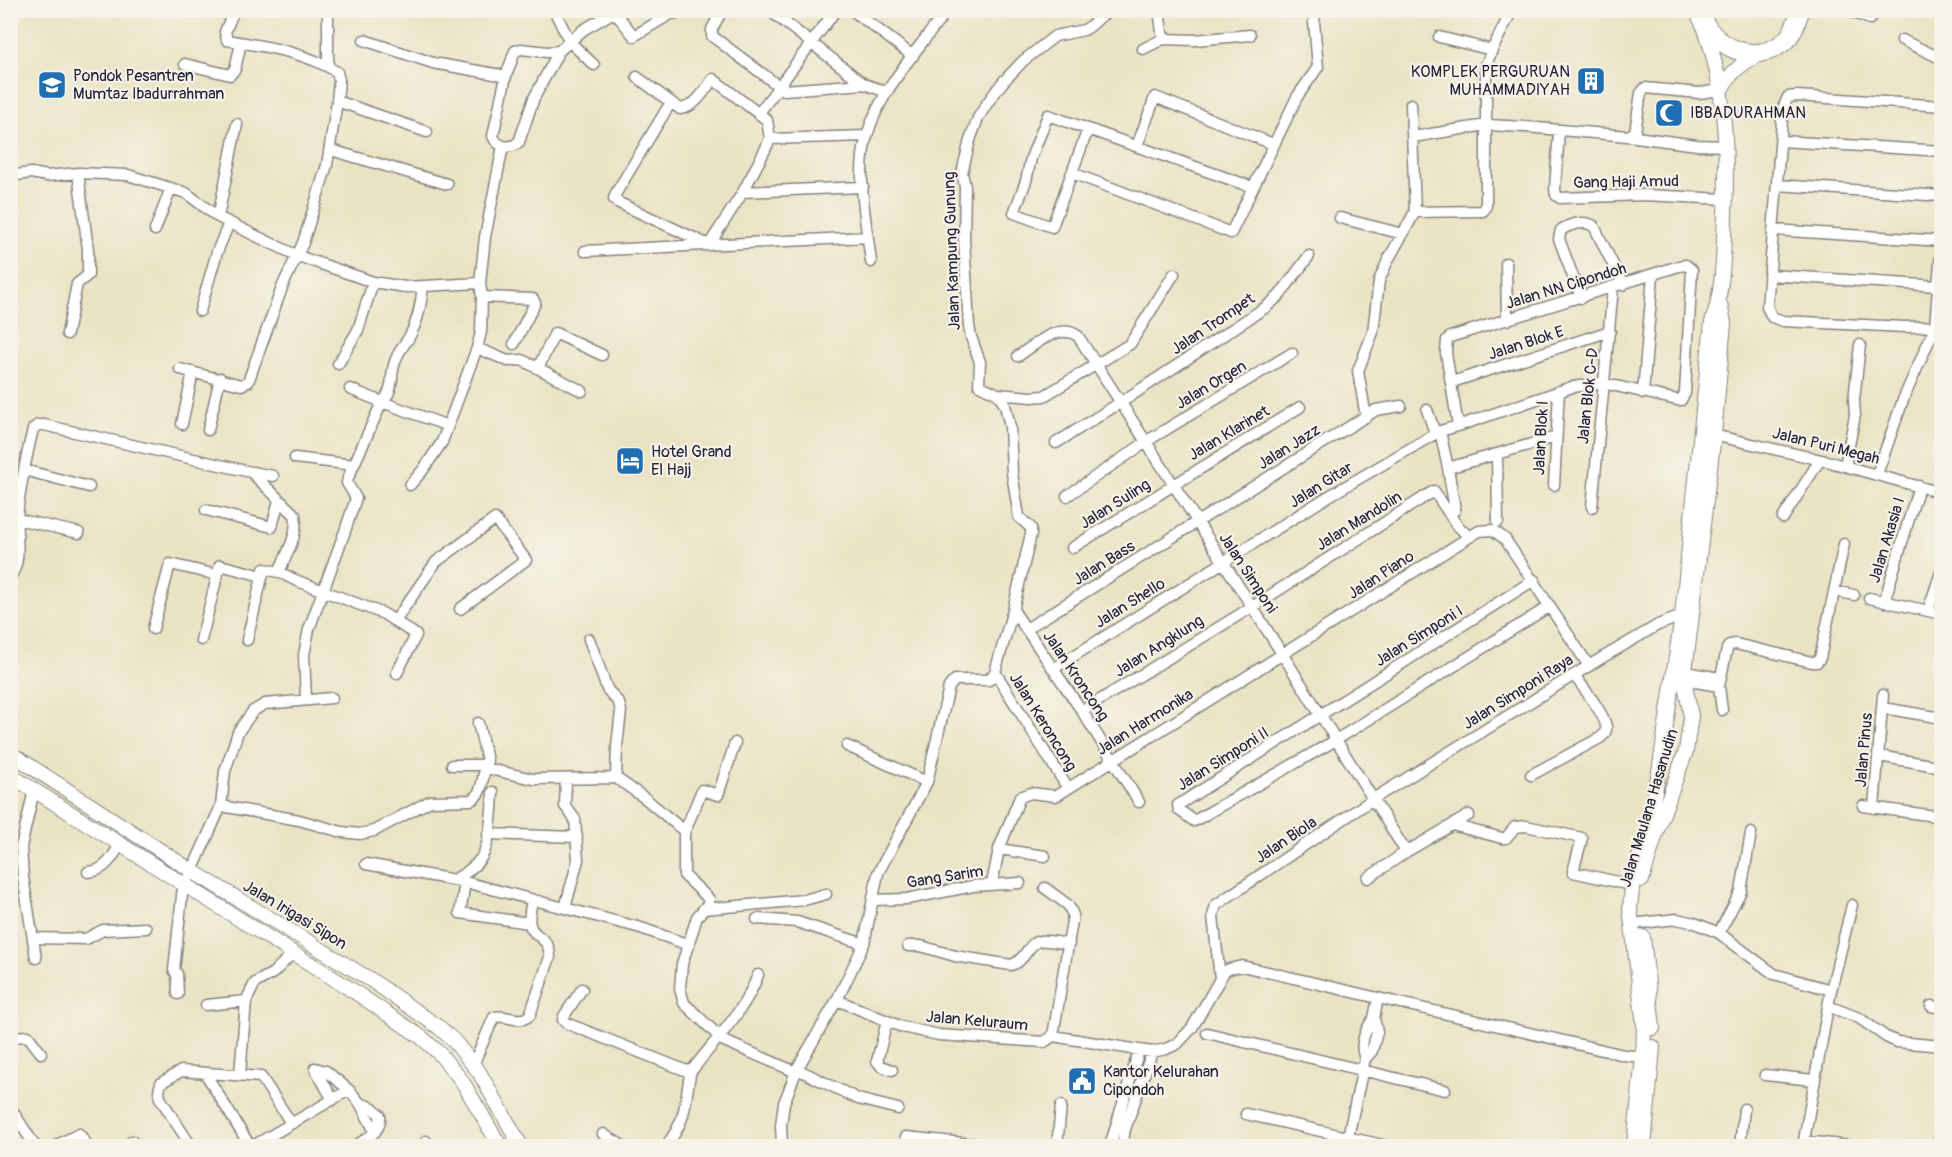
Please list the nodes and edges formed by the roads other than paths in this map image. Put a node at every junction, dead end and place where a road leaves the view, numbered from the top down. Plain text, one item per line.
1 (234, 10) edge
2 (328, 10) edge
3 (554, 10) edge
4 (688, 10) edge
5 (722, 10) edge
6 (769, 10) edge
7 (836, 10) edge
8 (852, 10) edge
9 (1112, 10) edge
10 (1159, 10) edge
11 (1315, 10) edge
12 (1512, 10) edge
13 (1800, 10) edge
14 (1847, 10) edge
15 (1873, 10) edge
16 (614, 11) edge
17 (941, 12) edge
18 (1700, 15) edge
19 (1250, 35) dead end
20 (1439, 37) dead end
21 (1163, 39) junction
22 (364, 40) dead end
23 (1902, 40) dead end
24 (570, 42) junction
25 (241, 43) junction
26 (812, 43) junction
27 (1143, 49) dead end
28 (1492, 50) junction
29 (1768, 50) junction
30 (559, 51) junction
31 (914, 56) junction
32 (1941, 59) edge
33 (185, 64) dead end
34 (594, 65) dead end
35 (328, 66) junction
36 (506, 76) junction
37 (637, 77) dead end
38 (864, 84) junction
39 (779, 87) junction
40 (1721, 90) junction
41 (887, 92) junction
42 (337, 100) junction
43 (671, 102) junction
44 (1411, 104) dead end
45 (1941, 106) edge
46 (759, 113) junction
47 (237, 124) dead end
48 (1486, 125) junction
49 (1088, 129) junction
50 (1559, 131) junction
51 (427, 132) dead end
52 (867, 136) junction
53 (1413, 136) junction
54 (1628, 136) junction
55 (770, 140) junction
56 (1781, 141) junction
57 (1274, 144) junction
58 (503, 146) junction
59 (1137, 146) junction
60 (1725, 146) junction
61 (331, 150) junction
62 (1941, 151) edge
63 (78, 173) junction
64 (1072, 173) junction
65 (10, 176) edge
66 (447, 184) dead end
67 (1777, 185) junction
68 (863, 187) junction
69 (1252, 187) junction
70 (171, 188) junction
71 (742, 192) junction
72 (1941, 196) edge
73 (1723, 199) junction
74 (1415, 212) junction
75 (218, 216) junction
76 (1340, 218) dead end
77 (229, 223) junction
78 (155, 230) dead end
79 (1774, 231) junction
80 (1403, 234) junction
81 (868, 237) junction
82 (1941, 239) edge
83 (709, 245) junction
84 (585, 251) dead end
85 (298, 256) junction
86 (1309, 256) dead end
87 (871, 262) dead end
88 (1506, 263) dead end
89 (1174, 274) dead end
90 (1653, 275) junction
91 (1769, 275) junction
92 (373, 282) junction
93 (480, 283) junction
94 (423, 286) junction
95 (1618, 286) junction
96 (1938, 286) junction
97 (482, 297) junction
98 (1581, 298) junction
99 (200, 311) dead end
100 (1507, 320) junction
101 (1690, 321) junction
102 (1718, 323) junction
103 (1938, 326) edge
104 (1610, 331) junction
105 (67, 334) dead end
106 (514, 344) dead end
107 (1860, 345) dead end
108 (477, 348) junction
109 (1292, 353) dead end
110 (602, 355) dead end
111 (1018, 356) dead end
112 (338, 364) dead end
113 (1096, 365) junction
114 (538, 368) junction
115 (180, 369) dead end
116 (193, 372) junction
117 (220, 378) junction
118 (1452, 382) junction
119 (1603, 383) junction
120 (350, 389) dead end
121 (582, 391) dead end
122 (1559, 391) junction
123 (1643, 393) junction
124 (998, 394) junction
125 (382, 402) junction
126 (1121, 403) junction
127 (1401, 406) dead end
128 (1300, 407) dead end
129 (1427, 410) dead end
130 (1366, 417) junction
131 (182, 424) dead end
132 (448, 426) junction
133 (1458, 426) junction
134 (208, 430) dead end
135 (1437, 432) junction
136 (1712, 434) junction
137 (1556, 438) junction
138 (1056, 443) dead end
139 (1146, 443) junction
140 (1497, 454) junction
141 (295, 458) dead end
142 (1820, 460) junction
143 (354, 465) junction
144 (1845, 466) junction
145 (1448, 468) junction
146 (24, 470) junction
147 (251, 472) junction
148 (1878, 474) junction
149 (273, 476) dead end
150 (410, 485) dead end
151 (1173, 485) junction
152 (1554, 485) dead end
153 (1919, 486) junction
154 (89, 487) dead end
155 (1941, 493) edge
156 (1067, 496) dead end
157 (279, 500) junction
158 (1700, 500) junction
159 (1592, 507) dead end
160 (206, 510) dead end
161 (1455, 510) dead end
162 (1783, 518) dead end
163 (17, 519) junction
164 (1197, 522) junction
165 (1498, 527) junction
166 (79, 533) dead end
167 (1468, 537) junction
168 (1844, 544) dead end
169 (1072, 548) dead end
170 (13, 561) edge
171 (1224, 564) junction
172 (1941, 570) edge
173 (279, 572) junction
174 (217, 575) junction
175 (262, 576) junction
176 (10, 577) edge
177 (1534, 580) junction
178 (324, 590) junction
179 (1834, 591) junction
180 (1854, 595) dead end
181 (1869, 598) dead end
182 (1884, 602) junction
183 (1550, 606) junction
184 (1252, 607) junction
185 (460, 609) dead end
186 (1013, 610) junction
187 (1928, 611) junction
188 (1941, 614) edge
189 (1679, 616) junction
190 (395, 621) junction
191 (153, 629) dead end
192 (1026, 629) junction
193 (589, 639) dead end
194 (201, 640) dead end
195 (247, 640) dead end
196 (1283, 655) junction
197 (1589, 666) junction
198 (1053, 669) junction
199 (995, 672) junction
200 (397, 673) dead end
201 (1574, 675) junction
202 (1690, 677) junction
203 (1716, 681) junction
204 (1883, 695) dead end
205 (332, 698) dead end
206 (306, 700) junction
207 (1883, 708) junction
208 (1722, 710) dead end
209 (1082, 711) junction
210 (1668, 711) junction
211 (1321, 716) junction
212 (1690, 716) junction
213 (1941, 718) edge
214 (478, 723) dead end
215 (1336, 740) junction
216 (735, 743) dead end
217 (1664, 743) junction
218 (847, 746) dead end
219 (1686, 751) junction
220 (10, 753) edge
221 (1880, 756) junction
222 (1113, 760) junction
223 (452, 765) dead end
224 (485, 766) junction
225 (1941, 767) edge
226 (10, 775) edge
227 (1531, 776) dead end
228 (616, 778) junction
229 (566, 779) junction
230 (927, 782) junction
231 (1067, 787) junction
232 (34, 790) junction
233 (493, 792) dead end
234 (1373, 799) junction
235 (1139, 802) dead end
236 (221, 806) junction
237 (1469, 815) dead end
238 (1941, 818) edge
239 (1452, 825) junction
240 (684, 833) junction
241 (1750, 833) dead end
242 (488, 834) junction
243 (577, 837) junction
244 (120, 845) junction
245 (999, 849) junction
246 (1406, 852) junction
247 (1045, 856) dead end
248 (366, 864) dead end
249 (88, 872) dead end
250 (1368, 878) dead end
251 (187, 879) junction
252 (460, 881) junction
253 (1020, 883) dead end
254 (992, 884) junction
255 (1632, 885) junction
256 (1045, 888) dead end
257 (826, 894) dead end
258 (532, 900) junction
259 (874, 900) junction
260 (1852, 905) dead end
261 (565, 908) junction
262 (704, 909) junction
263 (757, 919) dead end
264 (1641, 922) junction
265 (529, 923) junction
266 (146, 928) dead end
267 (1719, 933) junction
268 (33, 938) junction
269 (864, 944) junction
270 (1070, 944) junction
271 (689, 945) junction
272 (908, 946) dead end
273 (292, 954) junction
274 (36, 958) dead end
275 (758, 975) dead end
276 (1220, 978) junction
277 (582, 989) dead end
278 (1831, 990) junction
279 (178, 994) dead end
280 (1378, 998) junction
281 (837, 1000) junction
282 (246, 1001) junction
283 (206, 1005) dead end
284 (1828, 1006) junction
285 (887, 1021) junction
286 (1207, 1033) dead end
287 (1053, 1036) junction
288 (10, 1037) edge
289 (719, 1037) junction
290 (1941, 1046) edge
291 (1140, 1050) junction
292 (1152, 1052) junction
293 (41, 1053) dead end
294 (463, 1053) junction
295 (1644, 1058) junction
296 (449, 1064) junction
297 (473, 1065) junction
298 (691, 1070) junction
299 (796, 1070) junction
300 (892, 1070) dead end
301 (1363, 1071) junction
302 (205, 1073) junction
303 (240, 1075) junction
304 (1765, 1075) dead end
305 (1814, 1080) junction
306 (349, 1090) junction
307 (1445, 1090) dead end
308 (333, 1100) junction
309 (1061, 1106) dead end
310 (10, 1107) edge
311 (898, 1109) dead end
312 (1744, 1109) dead end
313 (1246, 1114) dead end
314 (291, 1123) junction
315 (1941, 1124) edge
316 (603, 1134) dead end
317 (906, 1137) dead end
318 (1347, 1142) edge
319 (1803, 1144) edge
320 (362, 1145) edge
321 (35, 1146) edge
322 (56, 1146) edge
323 (88, 1146) edge
324 (191, 1146) edge
325 (252, 1146) edge
326 (500, 1146) edge
327 (521, 1146) edge
328 (623, 1146) edge
329 (666, 1146) edge
330 (782, 1146) edge
331 (992, 1146) edge
332 (1057, 1146) edge
333 (1110, 1146) edge
334 (1122, 1146) edge
335 (1387, 1146) edge
336 (1634, 1146) edge
337 (1644, 1146) edge
338 (1740, 1146) edge
339 (1850, 1146) edge
340 (1938, 1146) edge

1 - 25 street
2 - 35 street
3 - 24 street
4 - 16 street
5 - 39 street
6 - 26 street
7 - 26 street
8 - 31 street
9 - 124 street, Jalan Kampung Gunung
10 - 21 street
11 - 57 street
12 - 28 street
13 - 29 main road
14 - 15 street
16 - 24 street
17 - 31 street
18 - 29 main road
18 - 40 street, Jalan Maulana Hasanudin
19 - 21 street
20 - 28 street
21 - 27 street
22 - 36 street
23 - 32 street
24 - 30 street
24 - 34 street
25 - 33 street
25 - 35 street
26 - 38 street
26 - 39 street
28 - 48 street
29 - 40 street
30 - 36 street
30 - 58 street
31 - 41 street
35 - 42 street
36 - 58 street
37 - 43 street
38 - 39 street
38 - 41 street
39 - 46 street
40 - 54 street
40 - 60 street, Jalan Maulana Hasanudin
41 - 52 street
42 - 51 street
42 - 61 street
43 - 46 street
43 - 83 street
44 - 53 street
45 - 56 street
46 - 55 street
47 - 75 street
48 - 50 street
48 - 53 street
48 - 74 street
49 - 59 street
49 - 64 street
49 - 64 street
50 - 54 street
50 - 73 street, Gang Haji Amud
52 - 55 street
52 - 68 street
53 - 74 street
54 - 60 street
55 - 71 street
56 - 62 street
56 - 67 street
57 - 59 street
57 - 69 street
58 - 93 street
59 - 69 street
60 - 73 street, Jalan Maulana Hasanudin
61 - 66 street
61 - 85 street
63 - 65 street
63 - 70 street
63 - 105 street
64 - 69 street
67 - 72 street
67 - 79 street
68 - 71 street
68 - 81 street
70 - 75 street
70 - 78 street
71 - 83 street
73 - 102 street, Jalan Maulana Hasanudin
74 - 80 street
75 - 77 street
76 - 80 street
77 - 85 street
77 - 99 street
79 - 82 street
79 - 91 street
80 - 130 street
81 - 83 street
81 - 87 street
82 - 96 street
83 - 84 street
85 - 92 street
85 - 117 street
86 - 126 street, Jalan Trompet
88 - 100 street
89 - 113 street
90 - 95 street, Jalan NN Cipondoh
90 - 101 street, Jalan NN Cipondoh
90 - 123 street
91 - 96 street
91 - 103 street
92 - 94 street
92 - 112 street
93 - 94 street
93 - 97 street
94 - 125 street
95 - 98 street, Jalan NN Cipondoh
95 - 98 street
95 - 104 street, Jalan Blok C-D
96 - 103 street
97 - 106 street
97 - 108 street
98 - 100 street, Jalan NN Cipondoh
100 - 118 street, Jalan NN Cipondoh
101 - 102 street
101 - 123 street
102 - 136 street, Jalan Maulana Hasanudin
103 - 148 street
104 - 118 street, Jalan Blok E
104 - 119 street, Jalan Blok C-D
107 - 144 street
108 - 114 street
108 - 132 street
109 - 139 street, Jalan Orgen
110 - 114 street
111 - 113 street, Jalan Simponi
113 - 124 street
113 - 126 street, Jalan Simponi
114 - 121 street
115 - 116 street
116 - 117 street
116 - 131 street
117 - 134 street
118 - 133 street
119 - 122 street, Jalan Gitar
119 - 123 street
119 - 159 street, Jalan Blok C-D
120 - 125 street
122 - 133 street, Jalan Gitar
122 - 137 street, Jalan Blok I
124 - 186 street, Jalan Kampung Gunung
125 - 132 street
125 - 143 street
126 - 138 street, Jalan Trompet
126 - 139 street, Jalan Simponi
127 - 130 street, Jalan Jazz
128 - 151 street, Jalan Klarinet
129 - 135 street
130 - 164 street, Jalan Jazz
132 - 150 street
133 - 135 street, Jalan Gitar
135 - 145 street
135 - 171 street, Jalan Gitar
136 - 142 street, Jalan Puri Megah
136 - 158 street, Jalan Maulana Hasanudin
137 - 140 street
137 - 152 street, Jalan Blok I
139 - 151 street, Jalan Simponi
139 - 156 street, Jalan Orgen
140 - 145 street
140 - 165 street
141 - 143 street
142 - 144 street, Jalan Puri Megah
142 - 162 street
143 - 178 street
144 - 148 street, Jalan Puri Megah
145 - 161 street
146 - 147 street
146 - 154 street
146 - 163 street
147 - 149 street
147 - 157 street
148 - 153 street, Jalan Puri Megah
151 - 164 street, Jalan Simponi
151 - 169 street, Jalan Suling
153 - 155 street, Jalan Puri Megah
153 - 182 street, Jalan Akasia I
157 - 160 street
157 - 173 street
158 - 189 street, Jalan Maulana Hasanudin
158 - 202 street, Jalan Maulana Hasanudin
163 - 166 street
163 - 170 street
164 - 171 street, Jalan Simponi
164 - 192 street, Jalan Bass
165 - 167 street, Jalan Piano
165 - 177 street
167 - 184 street, Jalan Mandolin
167 - 196 street, Jalan Piano
168 - 179 street
170 - 176 street
171 - 184 street, Jalan Simponi
171 - 198 street, Jalan Shello
172 - 187 street
173 - 175 street
173 - 178 street
174 - 175 street
174 - 191 street
174 - 194 street
175 - 195 street
177 - 183 street
177 - 211 street, Jalan Simponi I
178 - 190 street
178 - 206 street
179 - 180 street
179 - 203 street
181 - 182 street
182 - 187 street
183 - 197 street
183 - 215 street
184 - 196 street, Jalan Simponi
184 - 209 street, Jalan Angklung
185 - 190 street
186 - 192 street, Jalan Kroncong
186 - 199 street
187 - 188 street
189 - 197 street, Jalan Simponi Raya
189 - 210 street, Jalan Maulana Hasanudin
190 - 200 street
192 - 198 street, Jalan Kroncong
193 - 228 street
196 - 211 street, Jalan Simponi
196 - 222 street, Jalan Harmonika
197 - 201 street, Jalan Simponi Raya
198 - 209 street, Jalan Kroncong
199 - 230 street
199 - 231 street, Jalan Keroncong
201 - 227 street
201 - 234 street, Jalan Simponi Raya
202 - 203 street
202 - 212 street, Jalan Maulana Hasanudin
203 - 208 street
204 - 207 street, Jalan Pinus
205 - 206 street
206 - 236 street
207 - 213 street
207 - 221 street, Jalan Pinus
209 - 222 street, Jalan Kroncong
210 - 212 street
210 - 217 street, Jalan Maulana Hasanudin
211 - 215 street, Jalan Simponi
211 - 215 street, Jalan Simponi II
212 - 219 street, Jalan Maulana Hasanudin
214 - 224 street
215 - 234 street, Jalan Simponi
216 - 240 street
217 - 219 street
217 - 255 street, Jalan Maulana Hasanudin
218 - 230 street
219 - 264 street, Jalan Maulana Hasanudin
220 - 251 street, Jalan Irigasi Sipon
221 - 225 street
221 - 238 street, Jalan Pinus
222 - 231 street, Jalan Harmonika
222 - 235 street, Jalan Kroncong
223 - 224 street
224 - 229 street
224 - 236 street
226 - 232 street, Jalan Irigasi Sipon
228 - 229 street
228 - 240 street
229 - 243 street
230 - 259 street
231 - 245 street, Jalan Harmonika
232 - 244 street, Jalan Irigasi Sipon
232 - 268 street
233 - 242 street
234 - 246 street, Jalan Simponi
234 - 276 street, Jalan Biola
236 - 251 street
237 - 239 street
239 - 246 street
239 - 255 street
240 - 262 street
241 - 267 street
242 - 243 street
242 - 252 street
243 - 261 street
244 - 249 street
244 - 251 street, Jalan Irigasi Sipon
245 - 247 street
245 - 254 street
246 - 250 street
248 - 252 street
251 - 273 street, Jalan Irigasi Sipon
251 - 279 street
251 - 294 street, Jalan Irigasi Sipon
252 - 258 street
252 - 265 street
253 - 254 street, Gang Sarim
254 - 259 street, Gang Sarim
255 - 264 street, Jalan Maulana Hasanudin
256 - 270 street
257 - 262 street
258 - 261 street
258 - 265 street
259 - 269 street
260 - 278 street
261 - 271 street
262 - 271 street
263 - 269 street
264 - 267 street
264 - 295 street, Jalan Maulana Hasanudin
265 - 297 street
266 - 268 street
267 - 278 street
268 - 274 street
269 - 281 street
270 - 272 street
270 - 287 street
271 - 289 street
273 - 282 street
273 - 296 street, Jalan Irigasi Sipon
275 - 289 street
276 - 280 street
276 - 292 street
277 - 298 street
278 - 284 street
280 - 295 street
280 - 301 street
281 - 285 street, Jalan Keluraum
281 - 299 street
282 - 283 street
282 - 303 street
284 - 290 street
284 - 305 street
285 - 287 street, Jalan Keluraum
285 - 300 street
286 - 301 street
287 - 291 street, Jalan Keluraum
288 - 293 street
289 - 298 street
289 - 299 street
291 - 292 street, Jalan Keluraum
291 - 333 street
292 - 334 street
294 - 296 street
294 - 297 street, Jalan Irigasi Sipon
295 - 336 street, Jalan Maulana Hasanudin
295 - 337 street, Jalan Maulana Hasanudin
296 - 326 street, Jalan Irigasi Sipon
297 - 327 street, Jalan Irigasi Sipon
298 - 329 street
299 - 311 street
299 - 330 street
301 - 307 street
301 - 318 street
302 - 303 street
302 - 324 street
302 - 325 street
303 - 314 street
304 - 305 street
305 - 319 street
306 - 308 street
306 - 308 street
306 - 320 street
308 - 314 street
309 - 332 street
310 - 321 street
312 - 338 street
313 - 318 street
314 - 325 street
315 - 340 street
316 - 328 street
317 - 331 street
318 - 335 street
319 - 339 street
322 - 323 street

